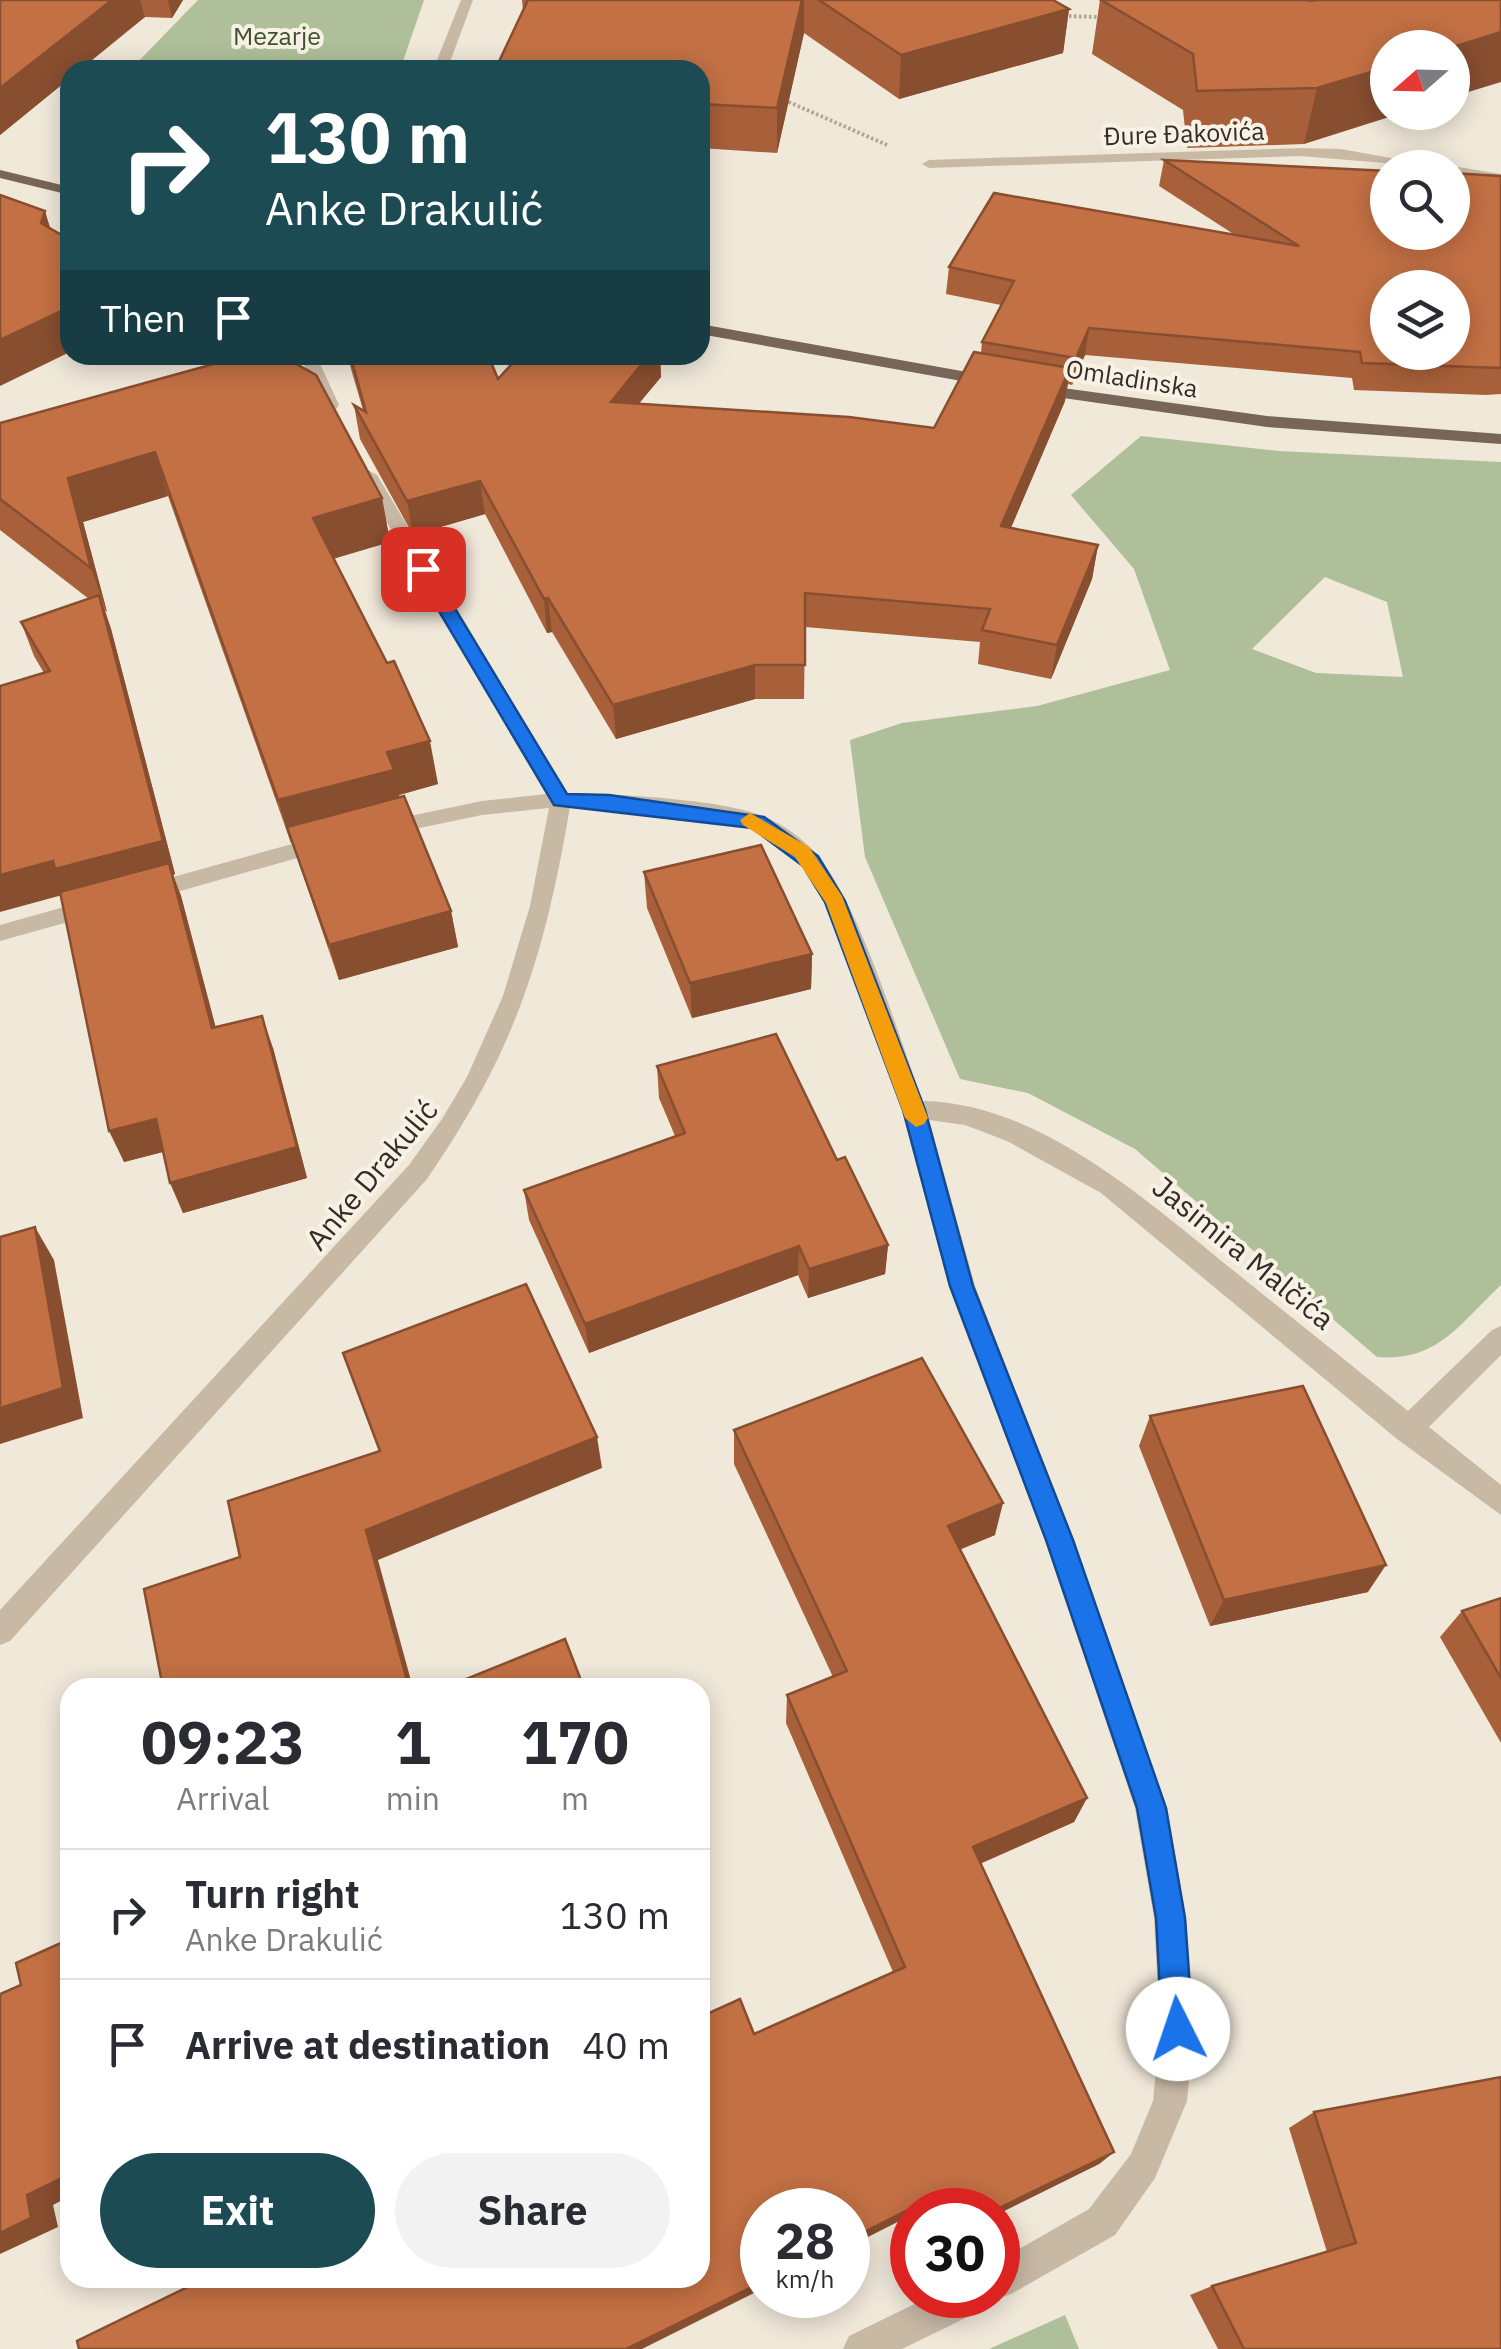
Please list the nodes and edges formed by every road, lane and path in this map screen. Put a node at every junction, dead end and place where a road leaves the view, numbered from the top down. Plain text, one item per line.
1 (467, 0) edge
2 (1056, 16) edge
3 (1112, 18) dead end
4 (444, 60) edge
5 (785, 100) edge
6 (1370, 156) edge
7 (929, 164) joint
8 (1470, 173) edge
9 (0, 174) edge
10 (1501, 178) edge
11 (60, 188) edge
12 (710, 331) edge
13 (313, 365) edge
14 (341, 428) edge
15 (1501, 439) edge
16 (358, 458) edge
17 (561, 800) junction
18 (0, 933) edge
19 (914, 1110) junction
20 (1501, 1338) edge
21 (1407, 1430) junction
22 (1501, 1502) edge
23 (0, 1632) edge
24 (1020, 2269) edge
25 (926, 2318) edge
26 (862, 2349) edge

1 - 4 street
2 - 3 path
5 - 7 path
6 - 7 street, Đure Đakovića
8 - 10 street
9 - 11 main road
12 - 15 main road, Omladinska
13 - 14 street
16 - 17 street
17 - 18 street
17 - 19 street
17 - 23 street, Anke Drakulić
19 - 21 street, Jasimira Malčića
19 - 24 street
20 - 21 street
21 - 22 street, Jasimira Malčića
25 - 26 street

